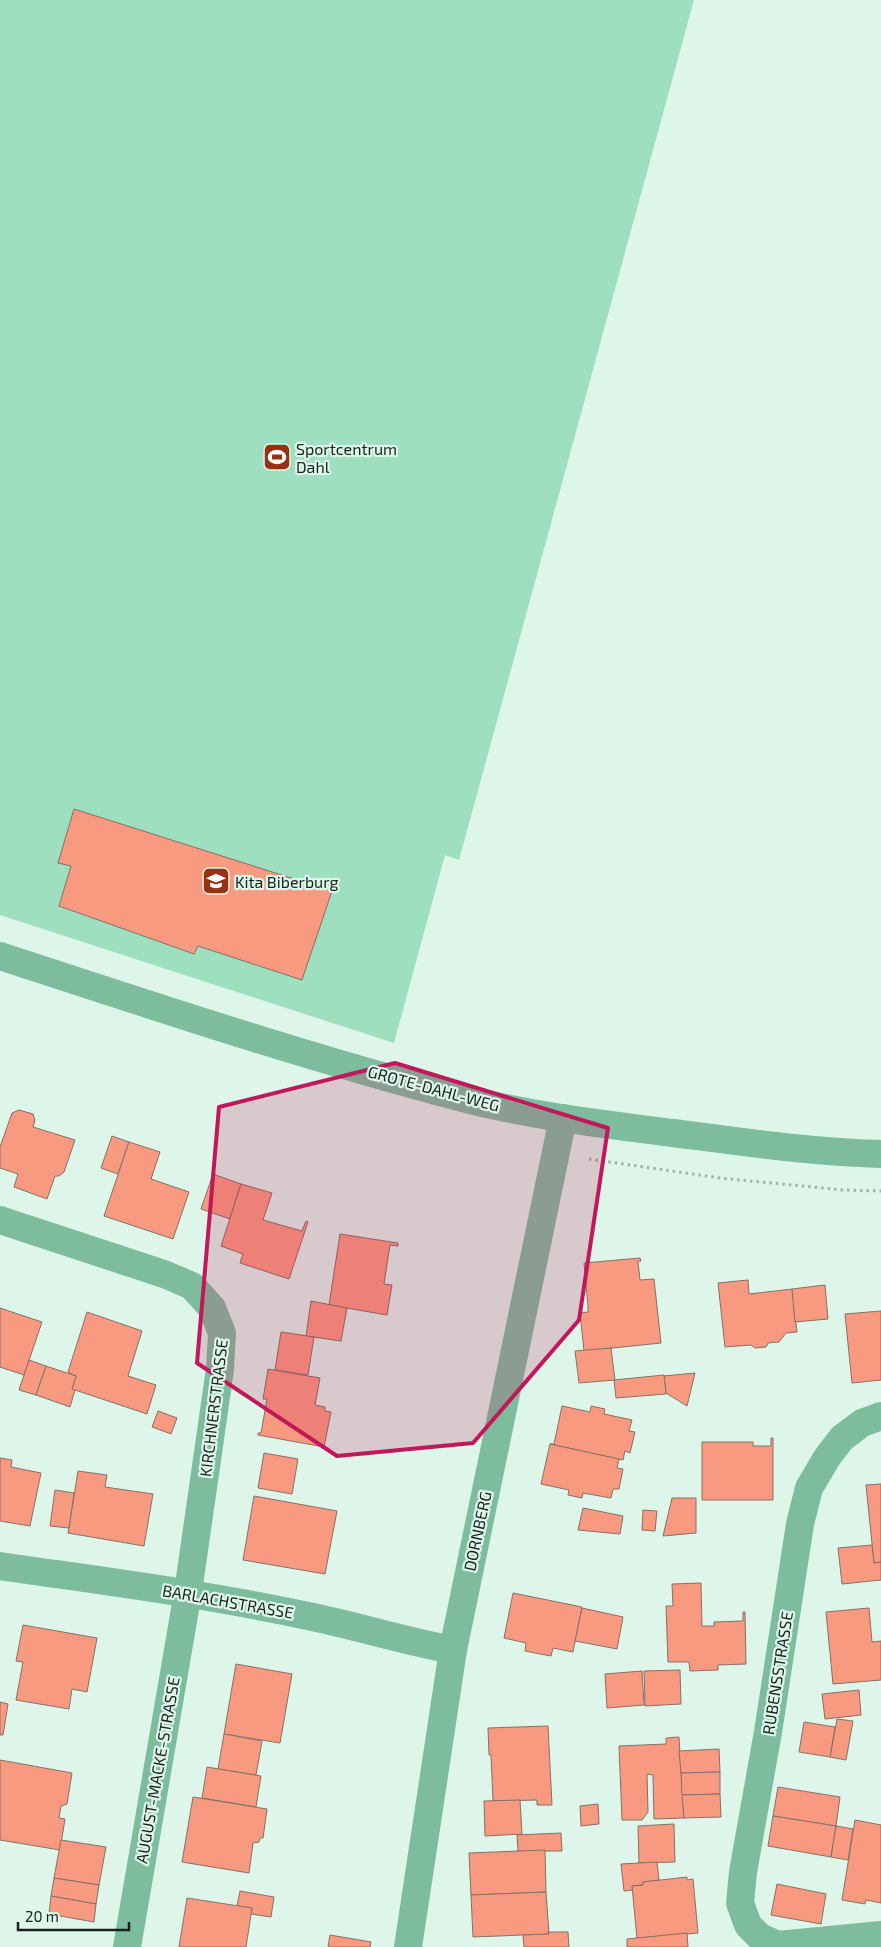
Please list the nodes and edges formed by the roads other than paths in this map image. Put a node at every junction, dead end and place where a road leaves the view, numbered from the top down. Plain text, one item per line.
1 (0, 956) edge
2 (563, 1118) junction
3 (881, 1154) edge
4 (0, 1220) edge
5 (881, 1416) edge
6 (0, 1566) edge
7 (188, 1592) junction
8 (452, 1650) junction
9 (881, 1935) edge
10 (777, 1946) edge
11 (127, 1947) edge
12 (408, 1947) edge

1 - 2 street, GROTE-DAHL-WEG
2 - 3 street, GROTE-DAHL-WEG
2 - 8 street, DORNBERG
4 - 7 street, KIRCHNERSTRASSE
5 - 10 street, RUBENSSTRASSE
6 - 7 street, BARLACHSTRASSE
7 - 8 street, BARLACHSTRASSE
7 - 11 street, AUGUST-MACKE-STRASSE
8 - 12 street, DORNBERG
9 - 10 street, RUBENSSTRASSE

